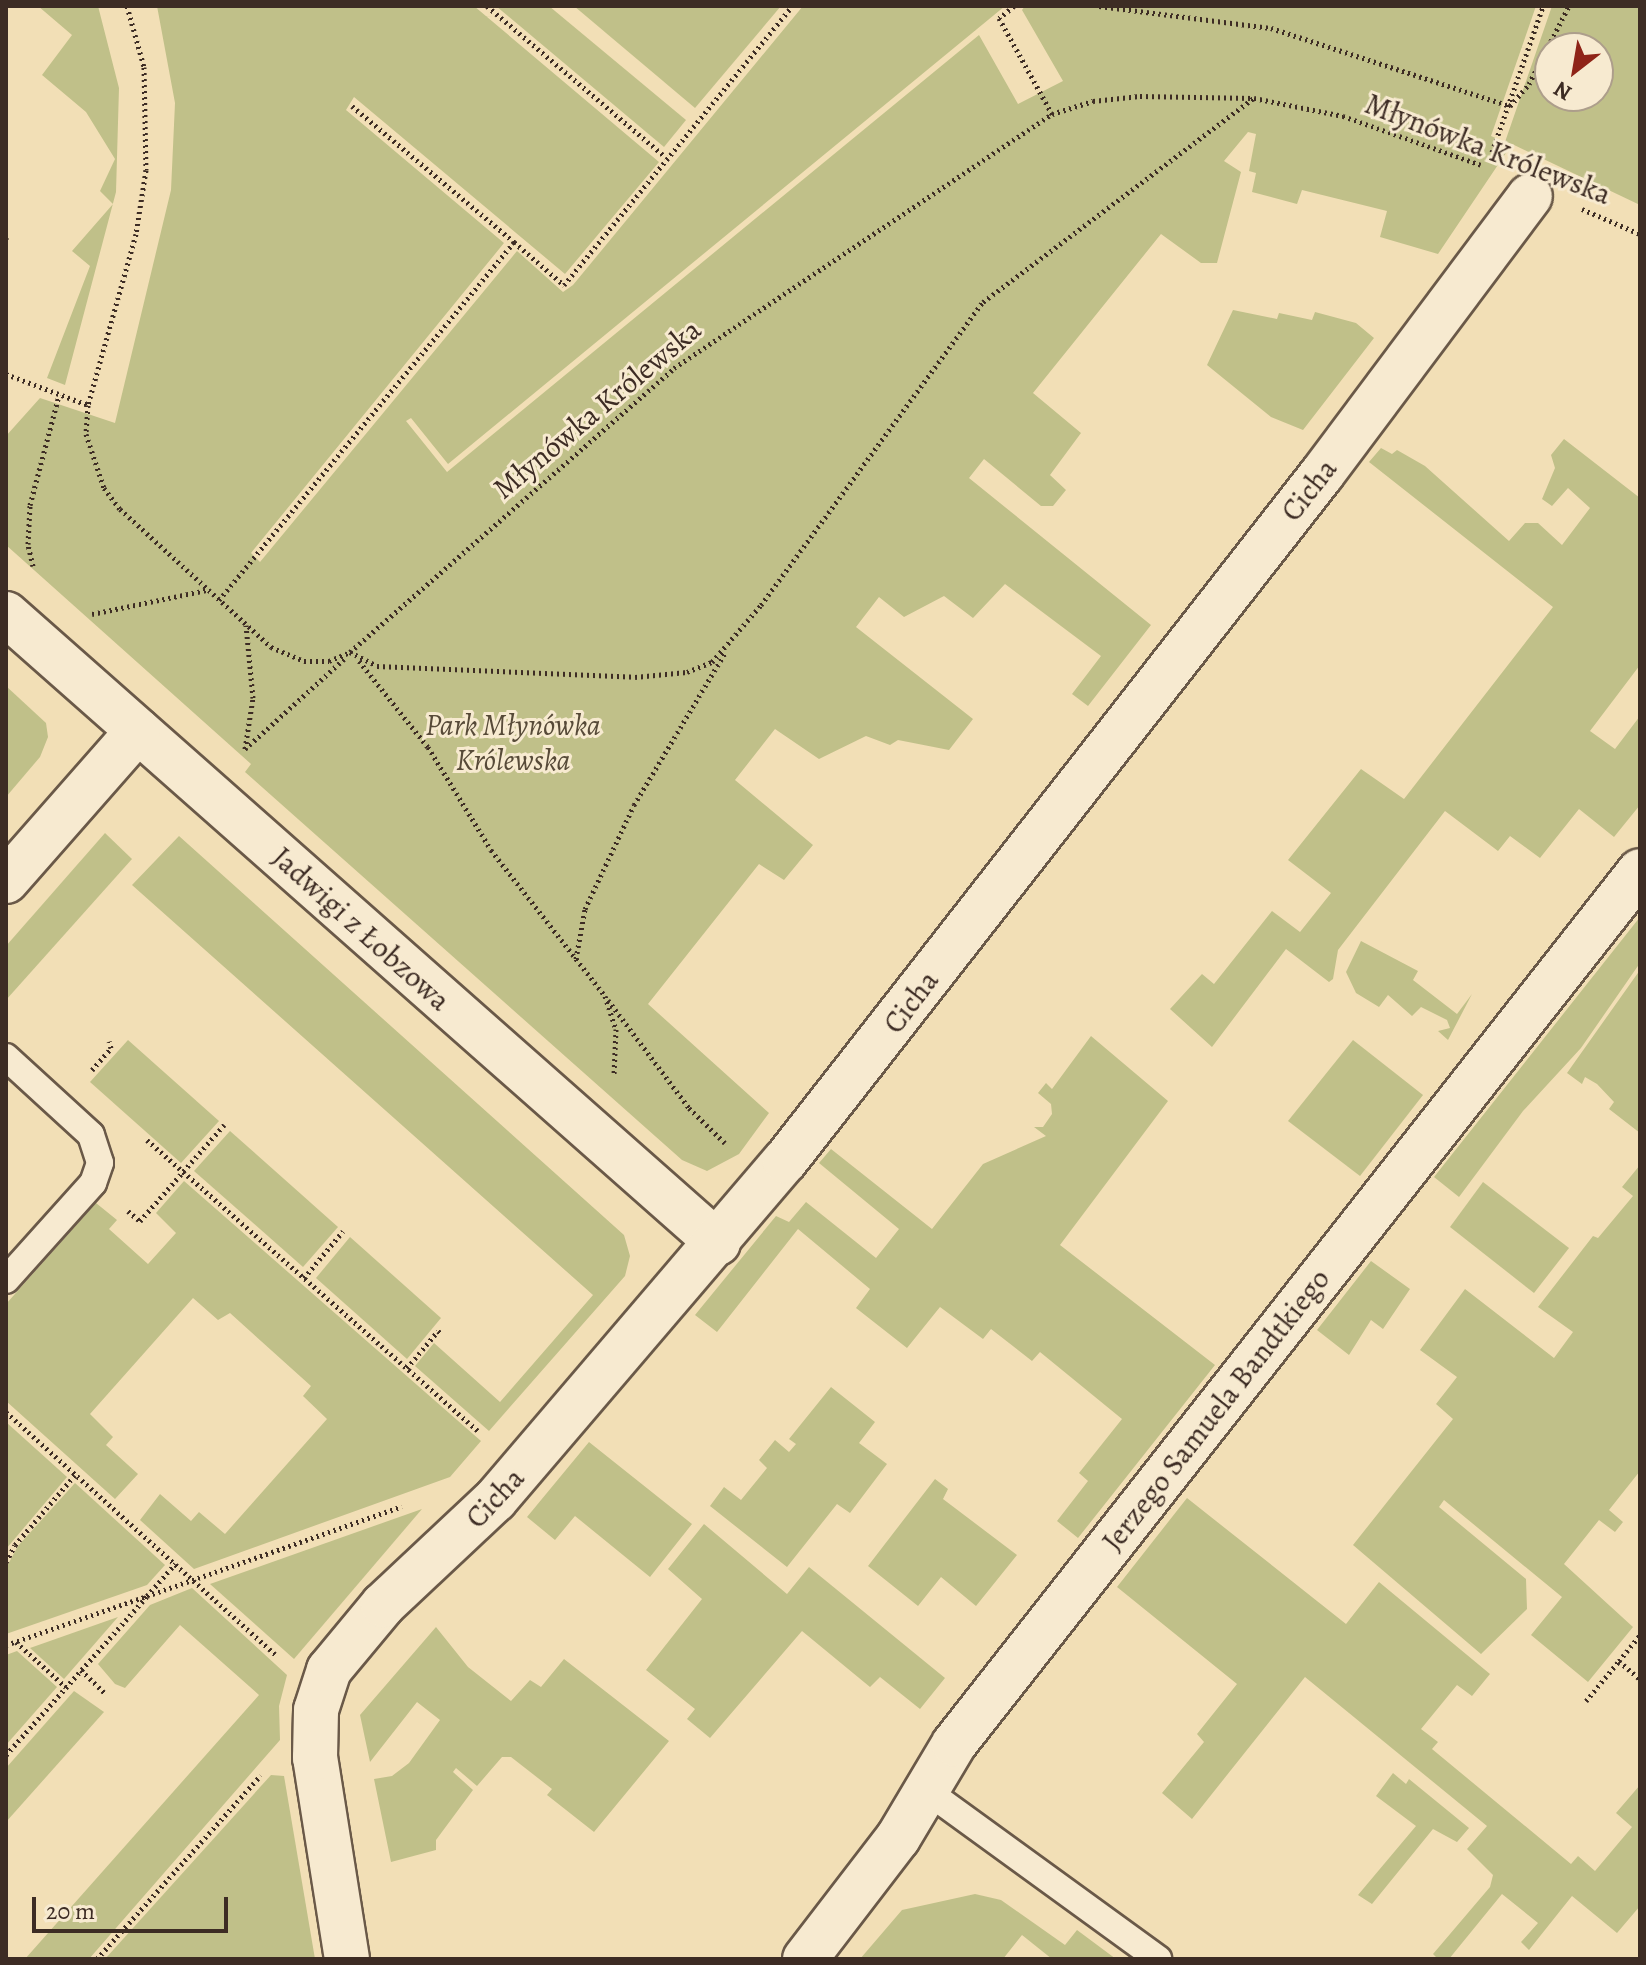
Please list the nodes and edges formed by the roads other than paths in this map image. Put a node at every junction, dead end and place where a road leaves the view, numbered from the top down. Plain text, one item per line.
1 (1530, 196) dead end
2 (6, 614) edge
3 (138, 731) junction
4 (1640, 871) edge
5 (6, 881) edge
6 (6, 1057) edge
7 (718, 1243) junction
8 (6, 1280) edge
9 (927, 1791) junction
10 (347, 1959) edge
11 (805, 1959) edge
12 (1158, 1959) edge

1 - 7 street, Cicha
2 - 3 street, Jadwigi z Łobzowa
3 - 5 street
3 - 7 street, Jadwigi z Łobzowa
4 - 9 street, Jerzego Samuela Bandtkiego
6 - 8 lane
7 - 10 street, Cicha
9 - 11 street, Jerzego Samuela Bandtkiego
9 - 12 lane

